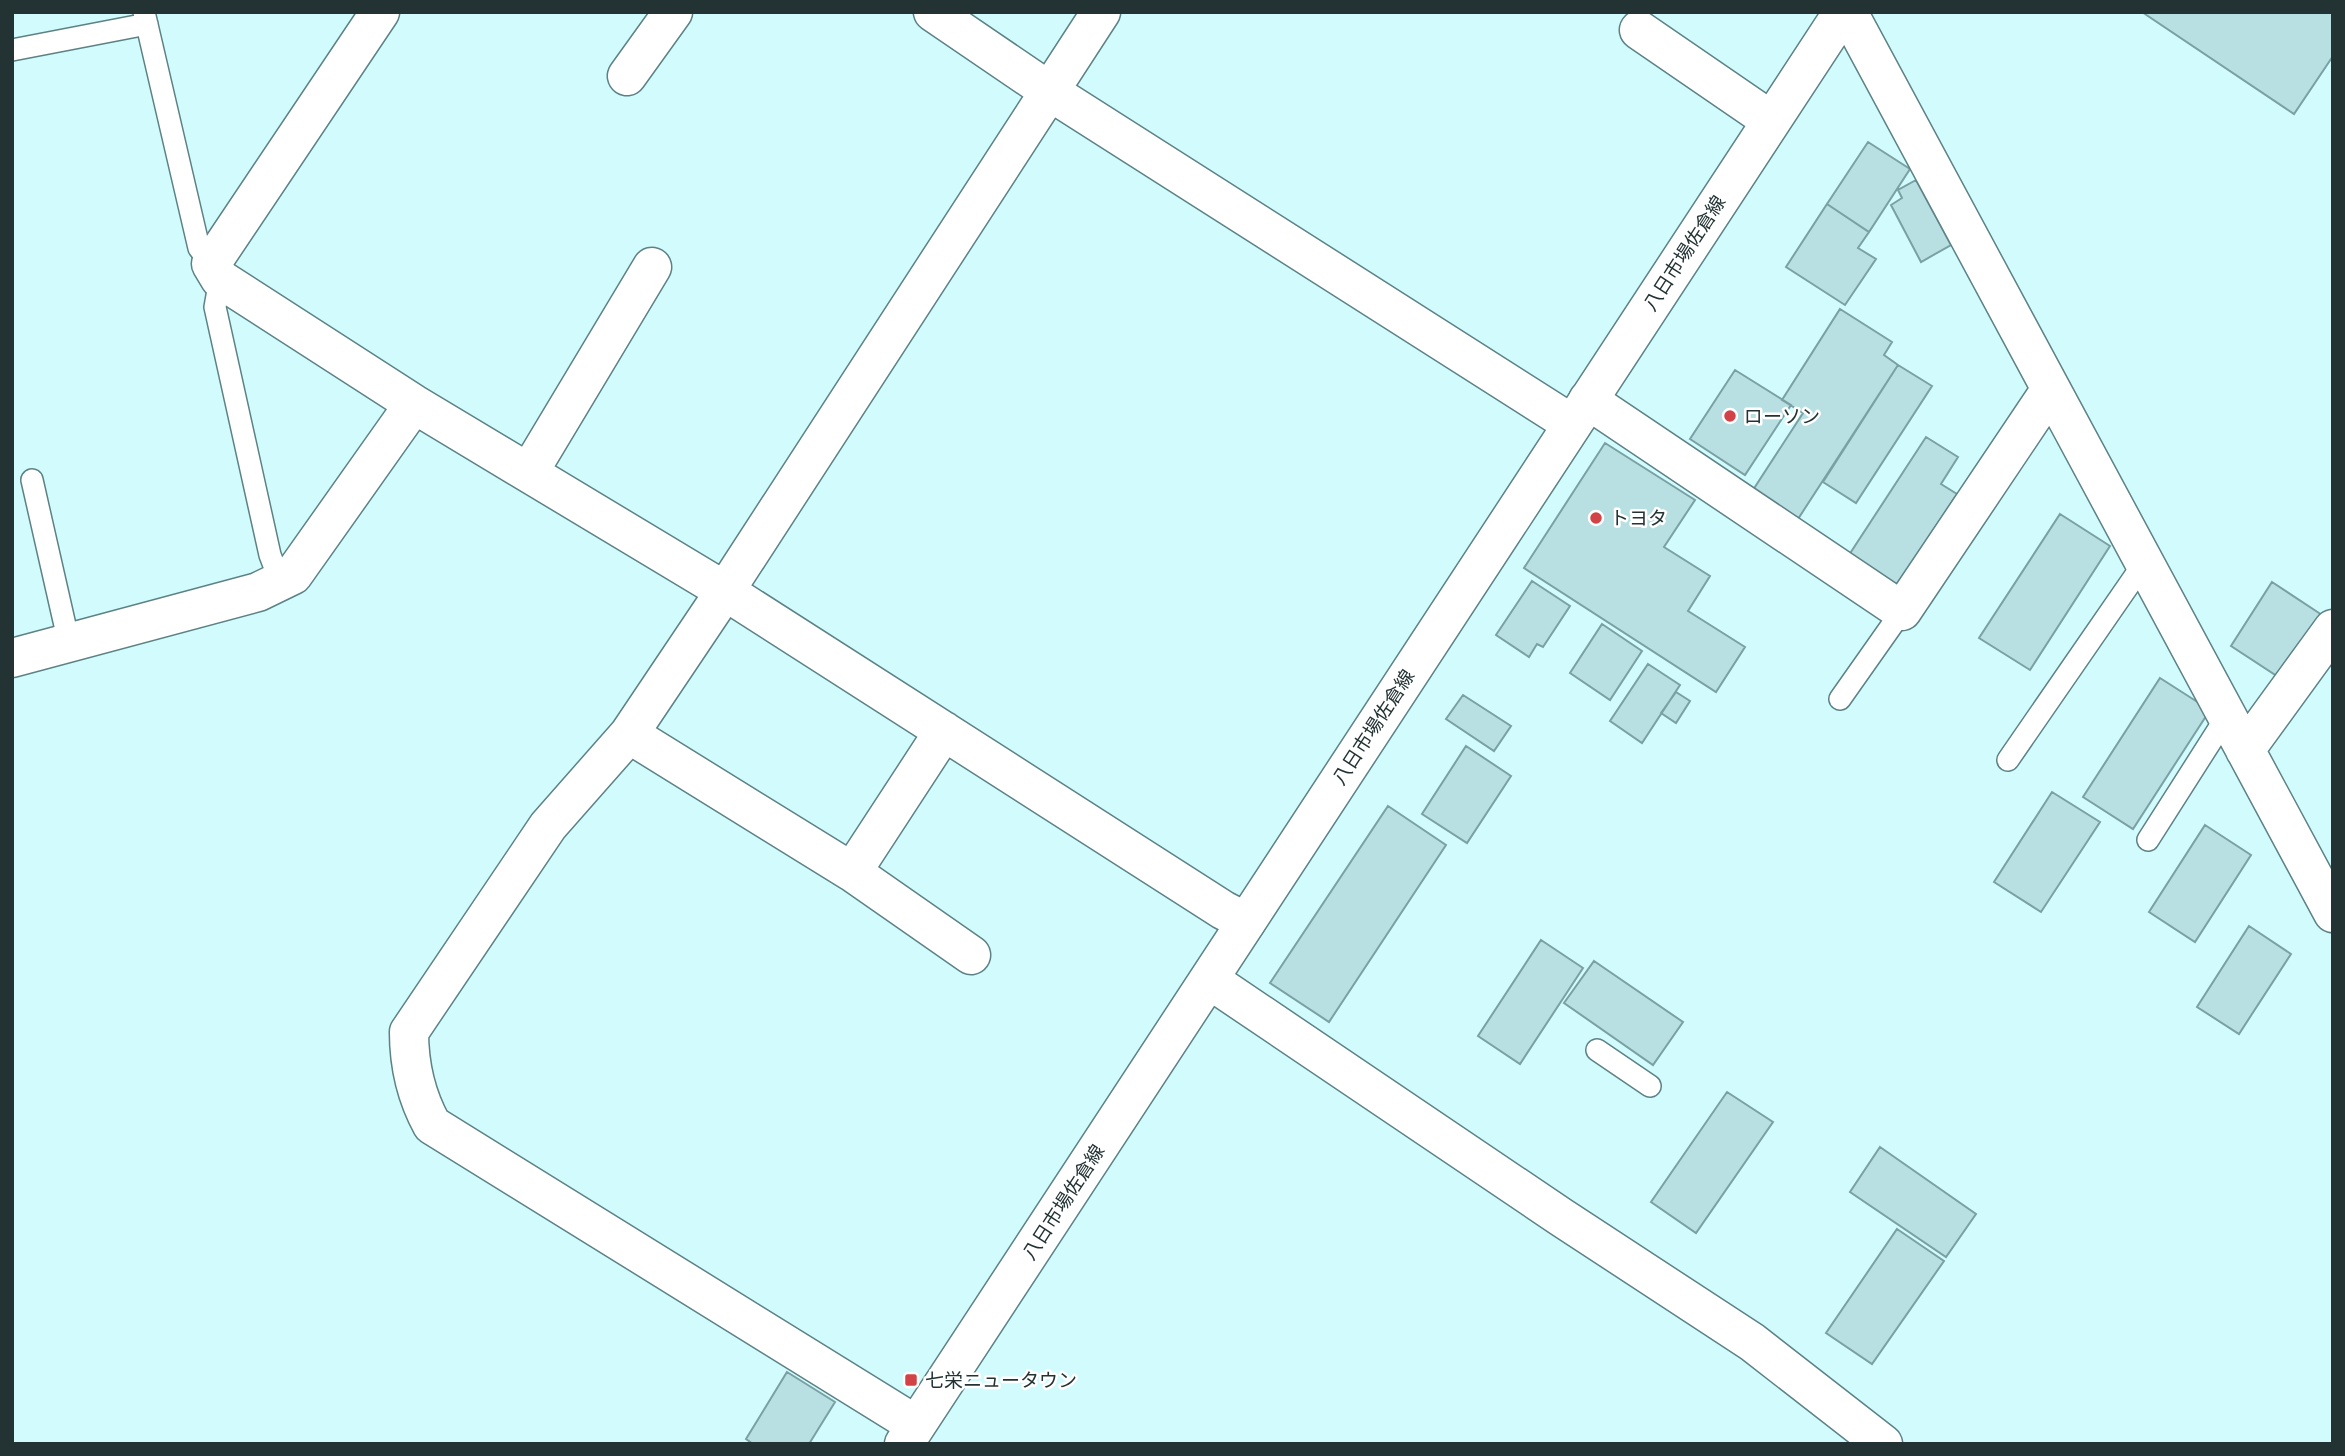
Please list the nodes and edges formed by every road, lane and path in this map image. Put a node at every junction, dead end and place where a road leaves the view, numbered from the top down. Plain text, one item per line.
1 (380, 12) edge
2 (673, 12) edge
3 (933, 12) edge
4 (1101, 12) edge
5 (1846, 12) edge
6 (146, 18) edge
7 (1639, 30) dead end
8 (12, 50) edge
9 (627, 76) dead end
10 (1049, 91) junction
11 (1769, 123) junction
12 (652, 267) dead end
13 (215, 272) junction
14 (2051, 389) junction
15 (414, 404) junction
16 (1580, 412) junction
17 (529, 472) junction
18 (32, 480) dead end
19 (2144, 563) junction
20 (280, 581) junction
21 (725, 591) junction
22 (1902, 611) junction
23 (2333, 629) edge
24 (69, 643) junction
25 (12, 658) edge
26 (1840, 699) dead end
27 (2227, 716) junction
28 (944, 731) junction
29 (629, 734) junction
30 (2245, 750) junction
31 (2008, 760) dead end
32 (2148, 840) dead end
33 (852, 872) junction
34 (2330, 901) edge
35 (1245, 922) junction
36 (971, 955) dead end
37 (1210, 980) junction
38 (1597, 1050) dead end
39 (1650, 1087) dead end
40 (910, 1434) edge
41 (1883, 1444) edge

1 - 13 street
2 - 9 street
3 - 10 street
4 - 10 street
5 - 11 street, 八日市場佐倉線
5 - 14 street
6 - 8 lane
6 - 13 lane
7 - 11 street
10 - 16 street
10 - 21 street
11 - 16 street, 八日市場佐倉線
12 - 17 street
13 - 15 street
13 - 20 lane
14 - 19 street
14 - 22 street
15 - 17 street
15 - 20 street
16 - 22 street
16 - 35 street, 八日市場佐倉線
17 - 21 street
18 - 24 lane
19 - 27 street
19 - 31 lane
20 - 24 street
21 - 28 street
21 - 29 street
22 - 26 lane
23 - 30 street
24 - 25 street
27 - 30 street
27 - 32 lane
28 - 33 street
28 - 35 street
29 - 33 street
29 - 40 street
30 - 34 street
33 - 36 street
35 - 37 street, 八日市場佐倉線
37 - 40 street, 八日市場佐倉線
37 - 41 street
38 - 39 lane

